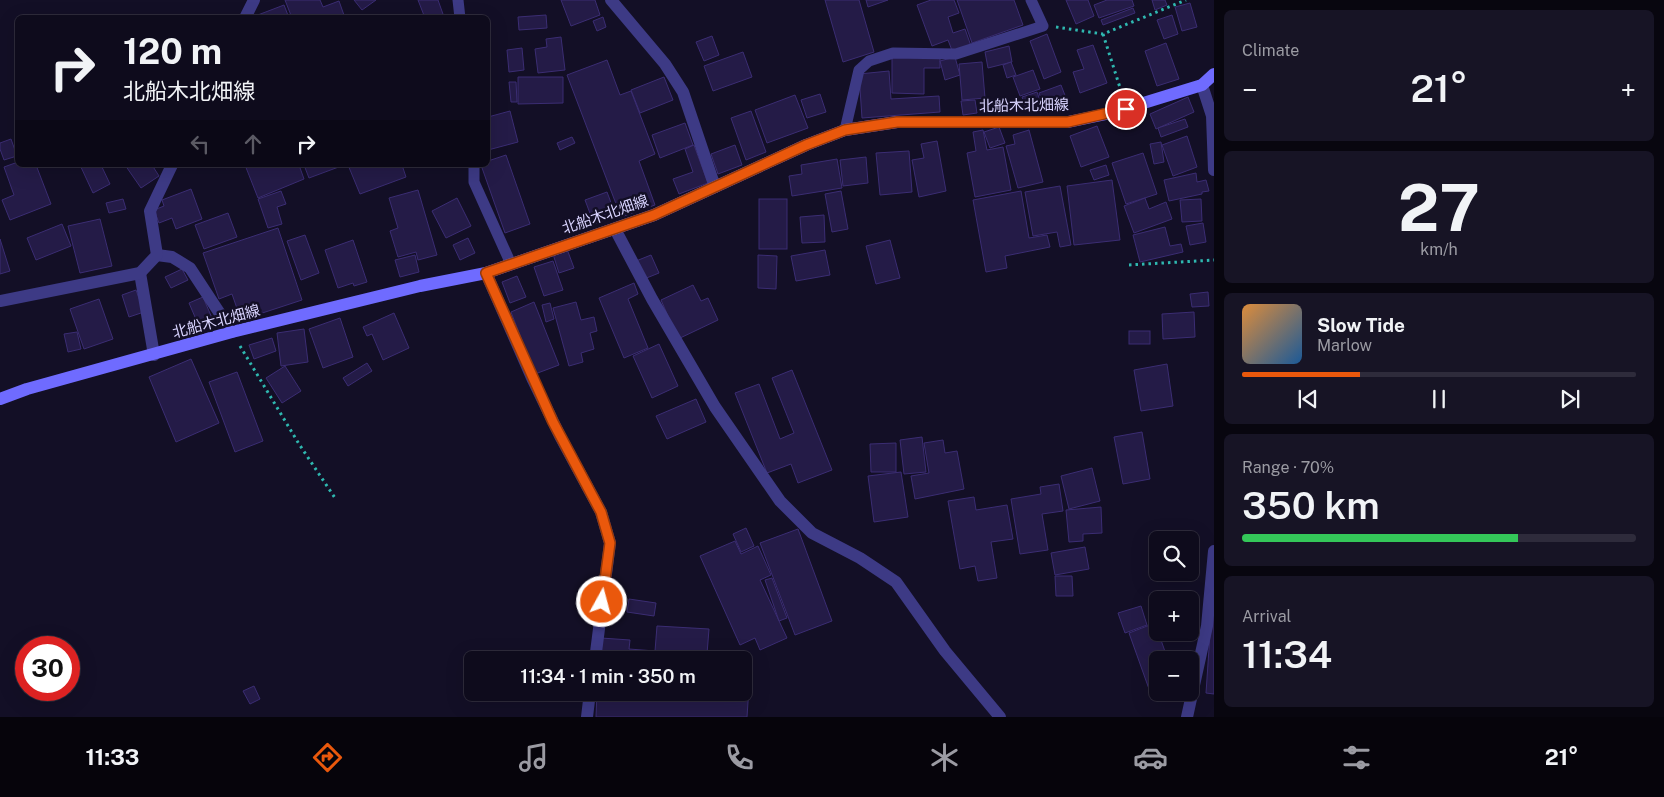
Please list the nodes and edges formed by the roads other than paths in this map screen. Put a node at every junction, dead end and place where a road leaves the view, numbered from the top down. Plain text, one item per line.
1 (254, 0) edge
2 (458, 0) edge
3 (611, 0) edge
4 (1031, 0) edge
5 (247, 15) edge
6 (460, 15) edge
7 (1214, 74) edge
8 (1202, 85) junction
9 (845, 130) junction
10 (171, 167) edge
11 (474, 167) edge
12 (1214, 170) edge
13 (715, 187) junction
14 (615, 229) junction
15 (157, 255) junction
16 (511, 264) junction
17 (140, 273) junction
18 (486, 273) junction
19 (0, 301) edge
20 (232, 332) junction
21 (154, 355) junction
22 (0, 399) edge
23 (1214, 551) edge
24 (596, 651) edge
25 (589, 701) edge
26 (587, 717) edge
27 (1000, 717) edge
28 (1187, 717) edge

1 - 5 street
2 - 6 lane
3 - 13 street
4 - 9 lane
7 - 8 main road, 北船木北畑線
8 - 9 main road, 北船木北畑線
8 - 12 street
9 - 13 main road, 北船木北畑線
10 - 15 street
11 - 16 lane
13 - 14 main road, 北船木北畑線
14 - 16 main road, 北船木北畑線
14 - 27 street
15 - 17 street
15 - 20 street
16 - 18 main road, 北船木北畑線
17 - 19 street
17 - 21 street
18 - 20 main road, 北船木北畑線
18 - 24 street
20 - 21 main road, 北船木北畑線
21 - 22 main road, 北船木北畑線
23 - 28 street
25 - 26 street

